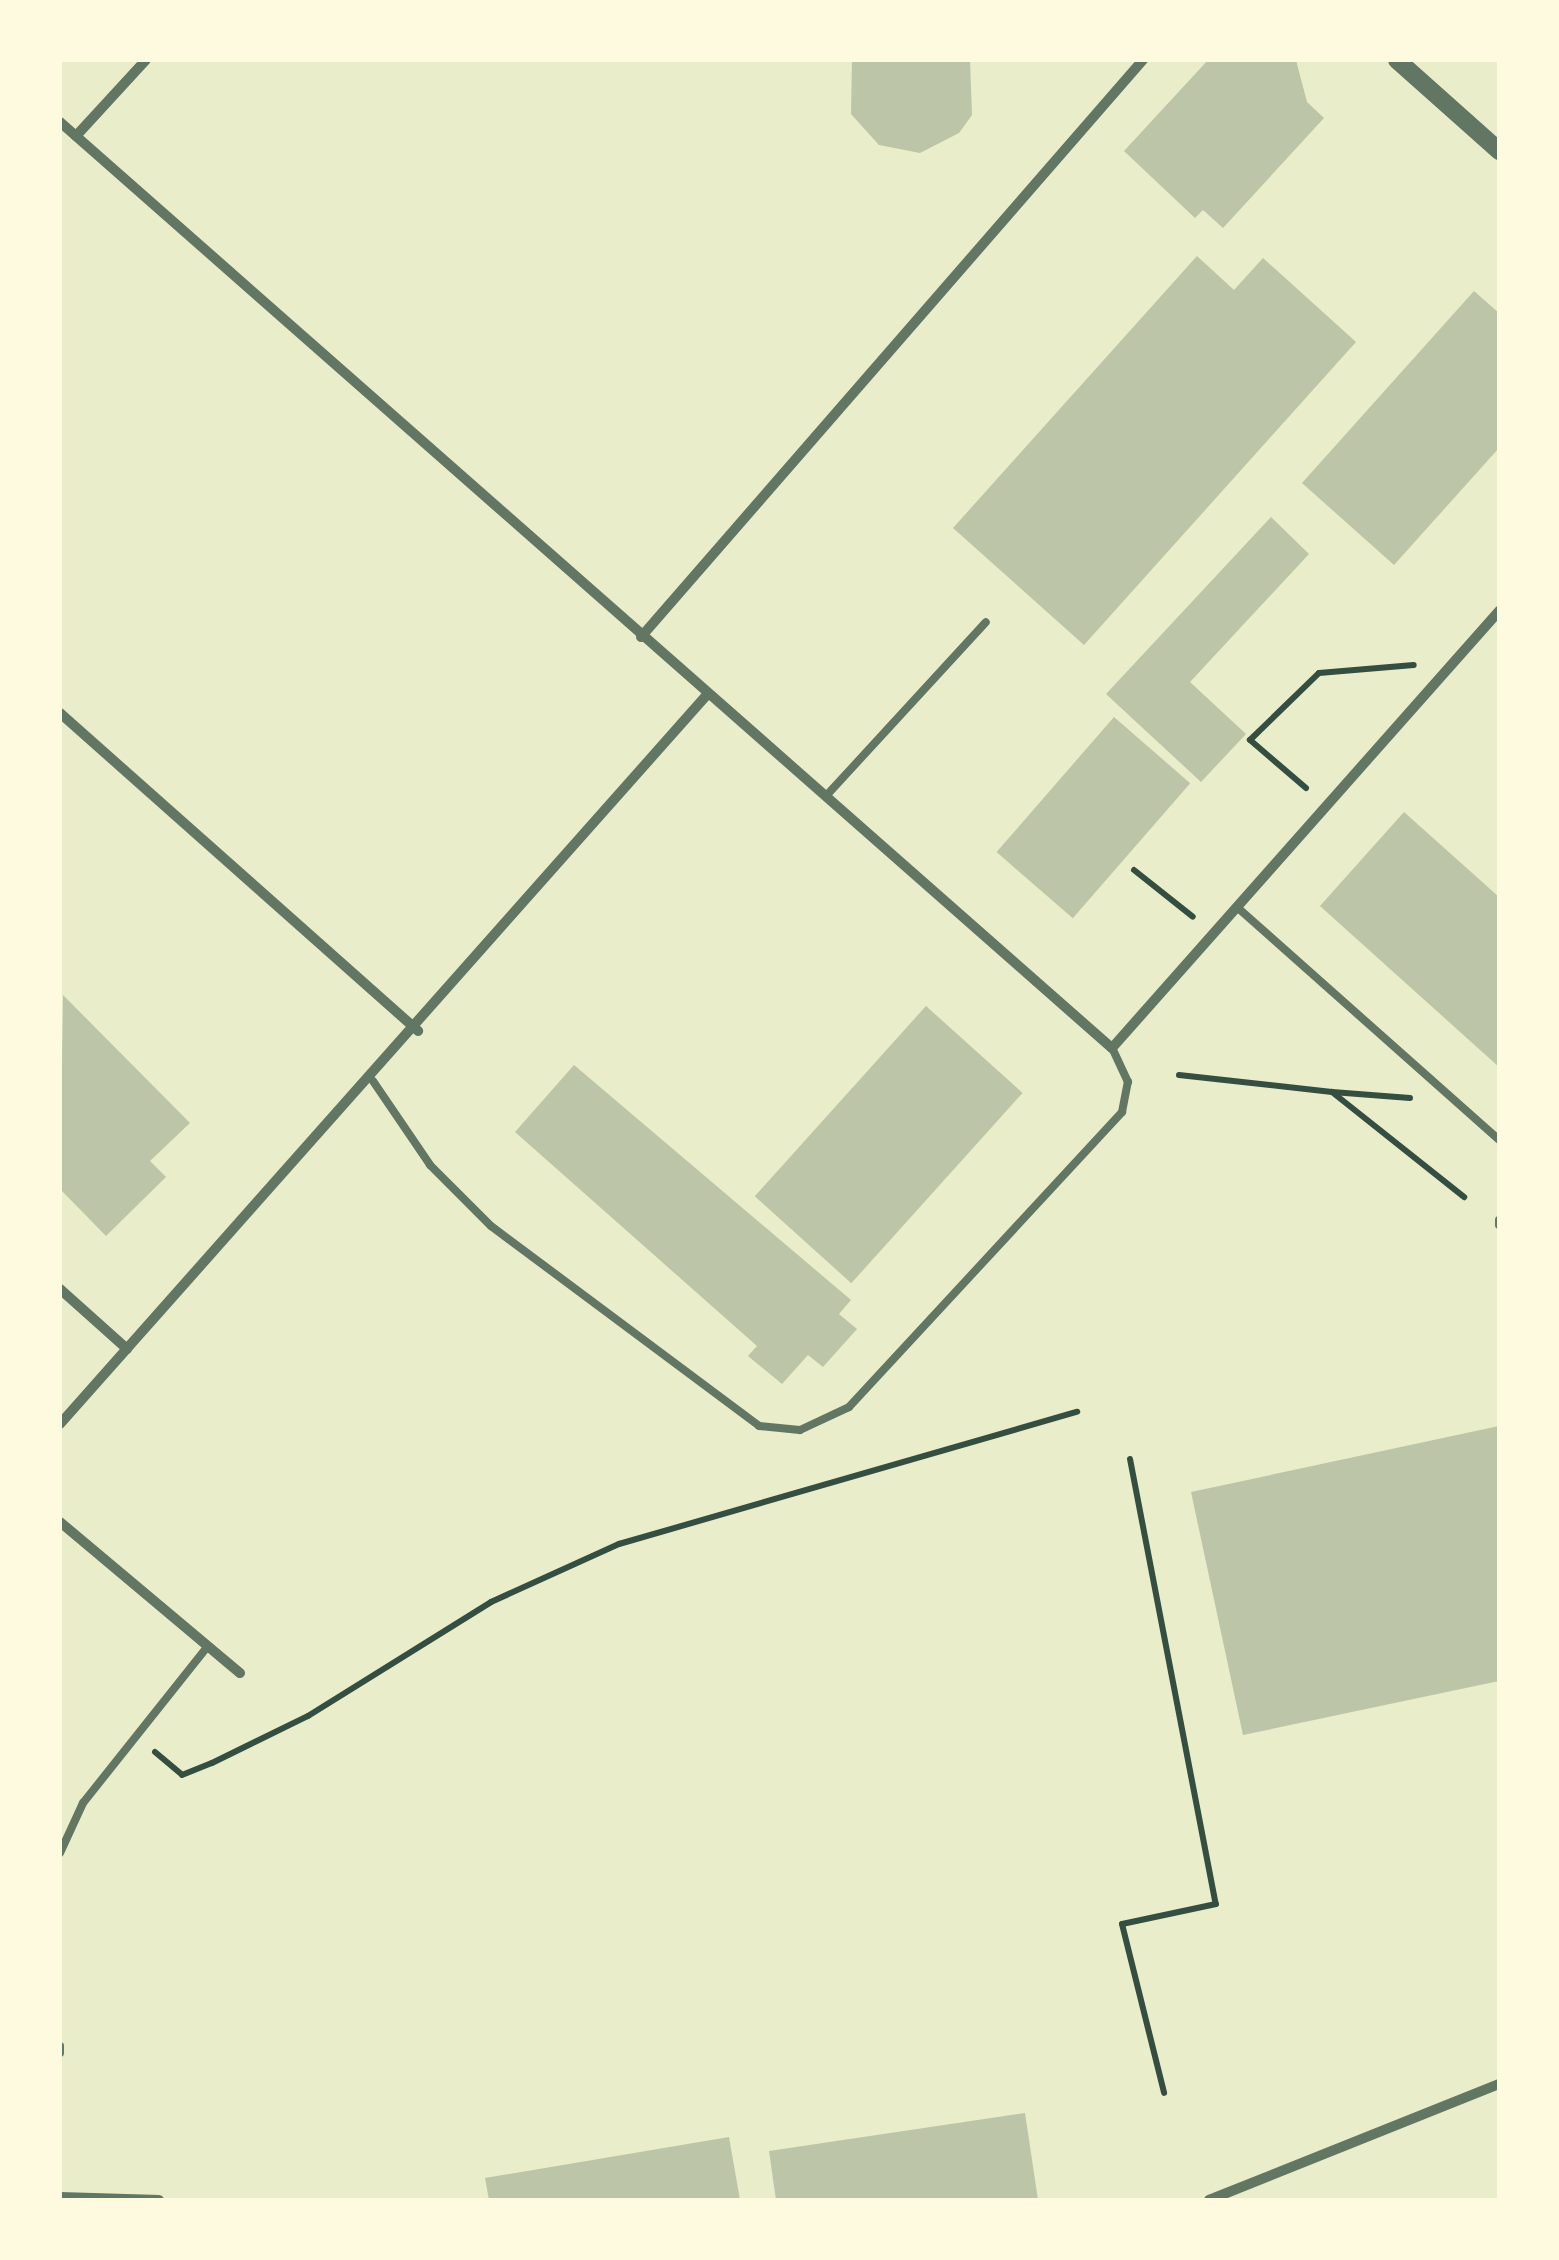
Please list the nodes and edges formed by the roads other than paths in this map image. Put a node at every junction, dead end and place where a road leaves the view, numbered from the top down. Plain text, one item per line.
1 (146, 60) edge
2 (1143, 60) edge
3 (1396, 60) edge
4 (60, 122) edge
5 (76, 136) junction
6 (1499, 151) edge
7 (1499, 611) edge
8 (986, 622) dead end
9 (641, 636) junction
10 (706, 696) junction
11 (60, 713) edge
12 (826, 796) junction
13 (1238, 908) junction
14 (418, 1031) junction
15 (1112, 1048) junction
16 (373, 1080) junction
17 (1499, 1140) edge
18 (60, 1289) edge
19 (126, 1349) junction
20 (60, 1424) edge
21 (60, 1522) edge
22 (208, 1646) junction
23 (240, 1673) dead end
24 (60, 1852) edge
25 (1499, 2084) edge
26 (60, 2196) edge
27 (160, 2200) edge
28 (1209, 2200) edge

1 - 5 street
2 - 9 street
3 - 6 street
4 - 5 street
5 - 9 street
7 - 13 street
8 - 12 lane
9 - 10 street
10 - 12 street
10 - 14 street
11 - 14 street
12 - 15 street
13 - 15 street
13 - 17 lane
14 - 16 street
15 - 16 lane
16 - 19 street
18 - 19 street
19 - 20 street
21 - 22 street
22 - 23 street
22 - 24 lane
25 - 28 street
26 - 27 street

